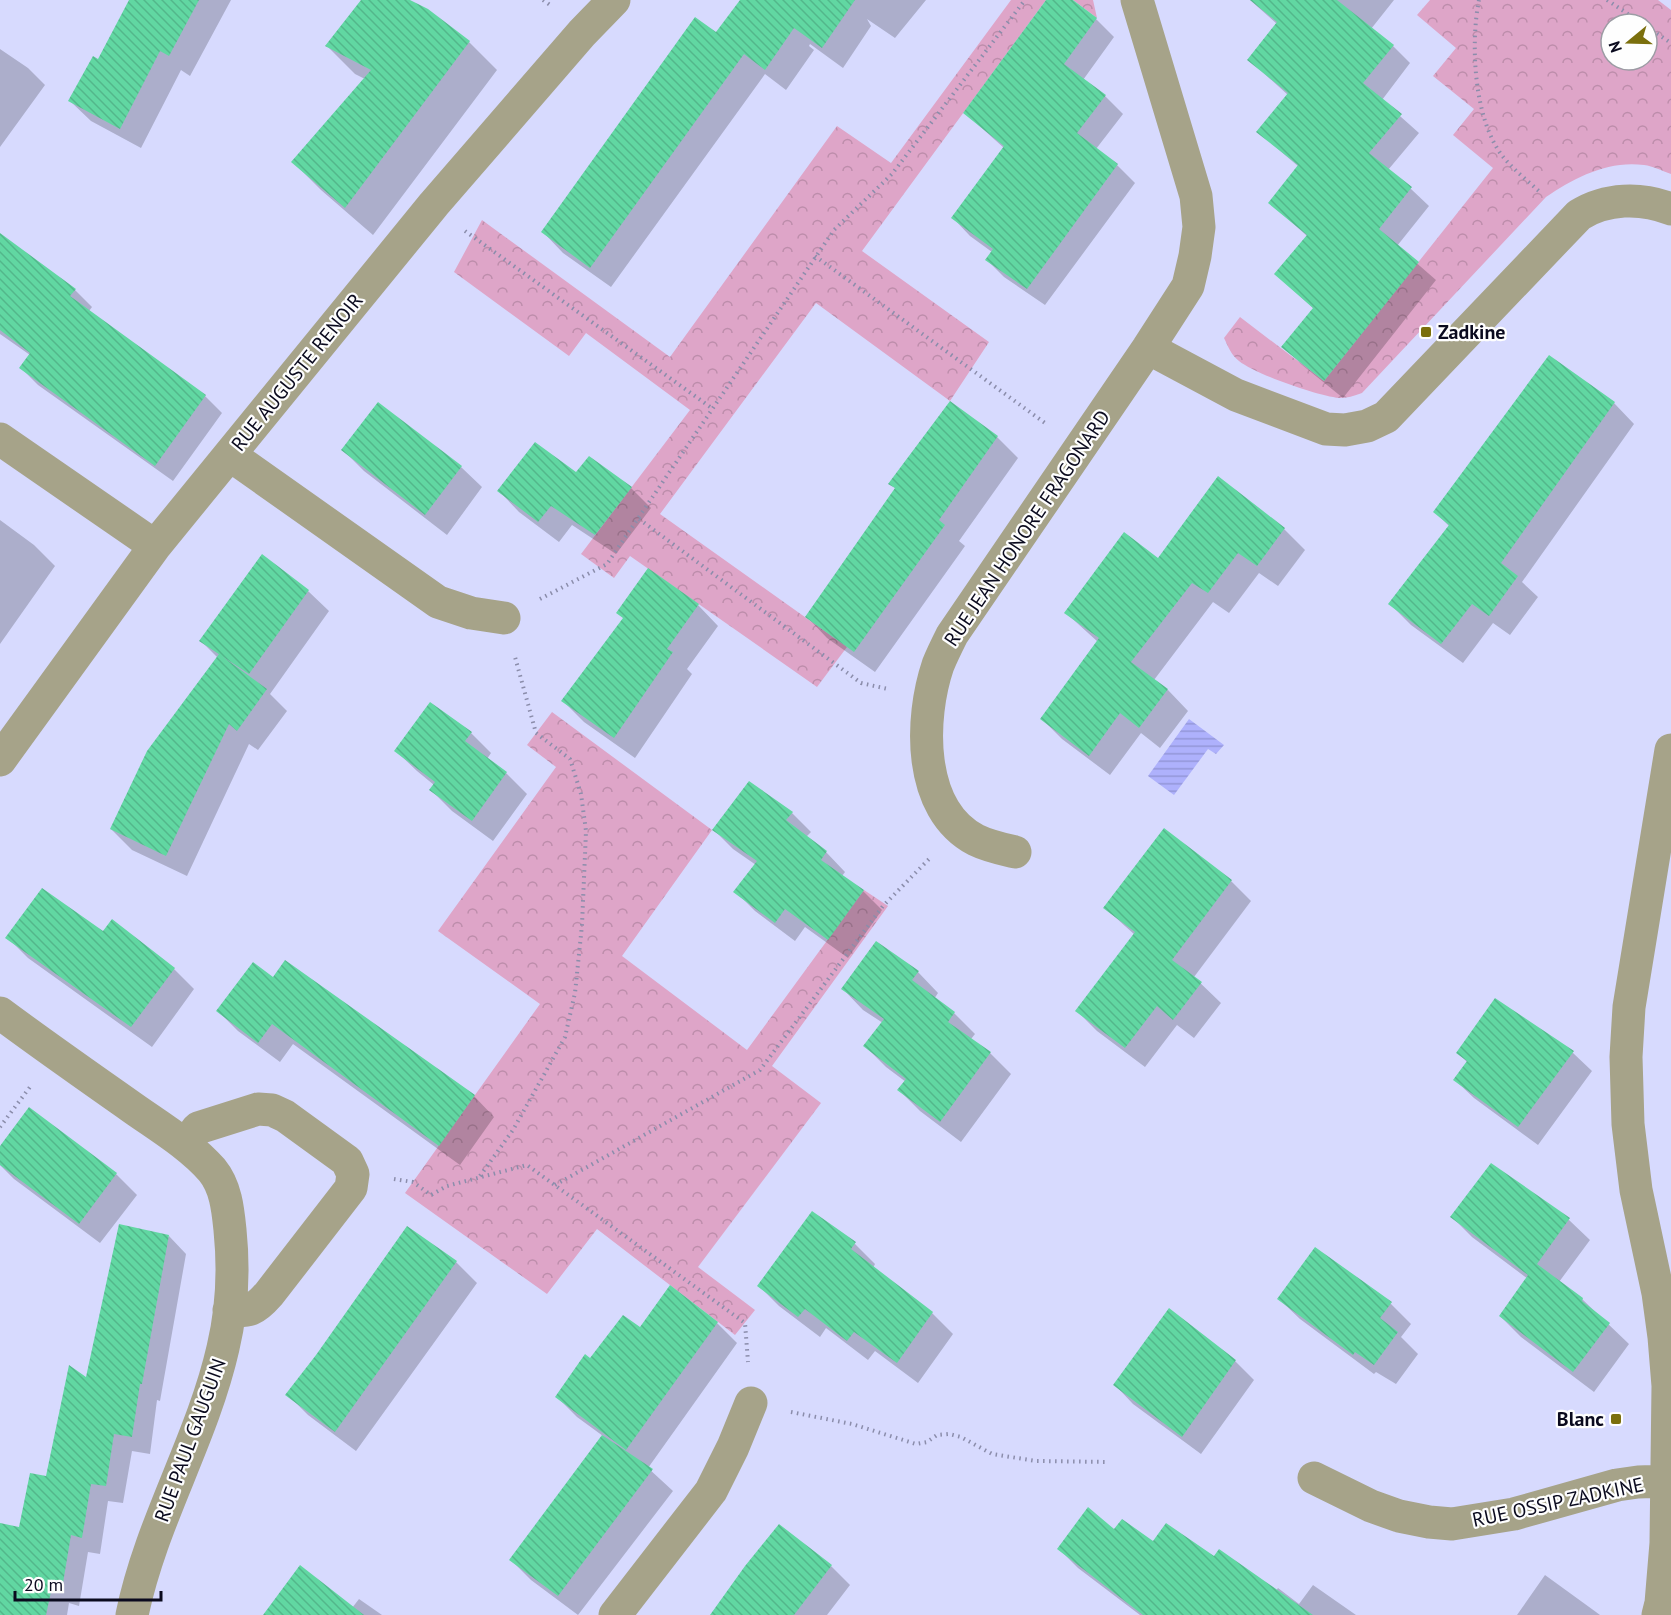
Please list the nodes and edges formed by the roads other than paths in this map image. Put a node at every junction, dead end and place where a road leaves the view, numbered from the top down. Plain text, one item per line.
1 (614, 0) edge
2 (1137, 0) edge
3 (1671, 209) edge
4 (1148, 348) junction
5 (0, 439) edge
6 (230, 455) junction
7 (155, 546) junction
8 (504, 618) road end
9 (1671, 750) edge
10 (0, 760) edge
11 (1015, 852) dead end
12 (1662, 860) edge
13 (0, 1013) edge
14 (185, 1145) junction
15 (1664, 1292) edge
16 (229, 1310) junction
17 (751, 1403) road end
18 (1314, 1478) dead end
19 (1667, 1481) junction
20 (132, 1615) edge
21 (615, 1615) edge
22 (1658, 1615) edge

1 - 6 street, RUE AUGUSTE RENOIR
2 - 4 street, RUE JEAN HONORE FRAGONARD
3 - 4 street
4 - 11 street, RUE JEAN HONORE FRAGONARD
5 - 7 street
6 - 7 street, RUE AUGUSTE RENOIR
6 - 8 street
7 - 10 street, RUE AUGUSTE RENOIR
9 - 12 street
12 - 15 street
13 - 14 street, RUE PAUL GAUGUIN
14 - 16 street, RUE PAUL GAUGUIN
14 - 16 street
15 - 19 street
16 - 20 street, RUE PAUL GAUGUIN
17 - 21 street
18 - 19 street, RUE OSSIP ZADKINE
19 - 22 street

